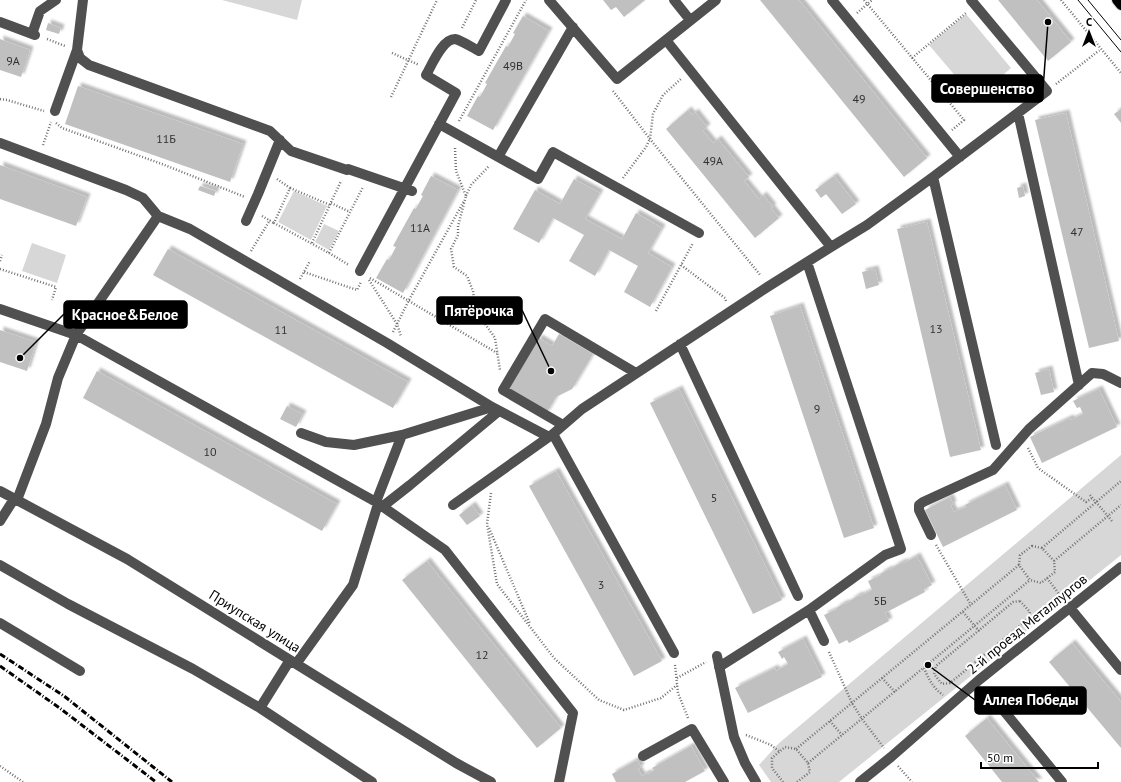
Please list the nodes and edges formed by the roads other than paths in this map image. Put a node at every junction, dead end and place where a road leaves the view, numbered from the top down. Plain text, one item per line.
1 (56, 0) edge
2 (83, 0) edge
3 (506, 0) edge
4 (550, 0) edge
5 (674, 0) edge
6 (716, 0) edge
7 (832, 0) edge
8 (1117, 0) edge
9 (973, 2) edge
10 (1121, 5) edge
11 (690, 20) junction
12 (0, 22) edge
13 (572, 27) junction
14 (666, 40) junction
15 (77, 50) junction
16 (1018, 113) junction
17 (52, 115) road end
18 (439, 124) junction
19 (280, 140) junction
20 (0, 143) edge
21 (498, 157) junction
22 (960, 157) junction
23 (933, 177) junction
24 (408, 190) junction
25 (158, 216) junction
26 (246, 221) dead end
27 (699, 233) road end
28 (831, 246) junction
29 (807, 262) junction
30 (360, 271) road end
31 (0, 309) edge
32 (65, 322) dead end
33 (76, 335) junction
34 (680, 344) junction
35 (636, 373) junction
36 (1121, 383) edge
37 (1079, 385) junction
38 (495, 409) junction
39 (563, 425) junction
40 (301, 433) dead end
41 (402, 434) junction
42 (551, 435) junction
43 (996, 446) dead end
44 (0, 491) edge
45 (16, 499) junction
46 (379, 504) junction
47 (453, 505) dead end
48 (0, 521) edge
49 (931, 535) road end
50 (0, 565) edge
51 (1121, 567) edge
52 (798, 596) dead end
53 (1070, 608) junction
54 (809, 610) junction
55 (0, 623) edge
56 (824, 641) road end
57 (674, 653) road end
58 (717, 656) road end
59 (293, 662) junction
60 (719, 668) junction
61 (1121, 670) edge
62 (80, 671) dead end
63 (1000, 706) dead end
64 (260, 708) junction
65 (643, 756) dead end
66 (372, 782) edge
67 (491, 782) edge
68 (559, 782) edge
69 (724, 782) edge
70 (756, 782) edge
71 (860, 782) edge
72 (1062, 782) edge

1 - 12 street
2 - 15 street
3 - 18 street
4 - 13 street
5 - 11 street
6 - 11 street
7 - 22 street
8 - 10 main road
9 - 16 street
11 - 14 street
13 - 14 street
13 - 21 street
14 - 28 street
15 - 17 street
15 - 19 street
16 - 22 street
16 - 37 street
18 - 21 street
18 - 24 street
19 - 24 street
19 - 26 street
20 - 25 street
21 - 27 street
22 - 23 street
23 - 28 street
23 - 43 street
24 - 30 street
25 - 33 street
25 - 38 street
28 - 29 street
29 - 34 street
29 - 54 street
31 - 33 street
32 - 33 street
33 - 45 street
33 - 46 street
34 - 35 street
34 - 52 street
35 - 39 street
35 - 39 street
36 - 37 street
37 - 49 street
38 - 41 street
38 - 42 street
38 - 46 street
39 - 42 street
40 - 41 street
41 - 46 street
42 - 47 street
42 - 57 street
44 - 45 street, Приупская улица
45 - 48 street
45 - 59 street, Приупская улица
46 - 59 street
46 - 68 street
50 - 64 street
51 - 53 street, 2-й проезд Металлургов
53 - 61 street
53 - 71 street, 2-й проезд Металлургов
54 - 56 street
54 - 60 street
55 - 62 street
58 - 60 street
59 - 64 street
59 - 67 street, Приупская улица
60 - 70 street
63 - 72 street
64 - 66 street
65 - 69 street

